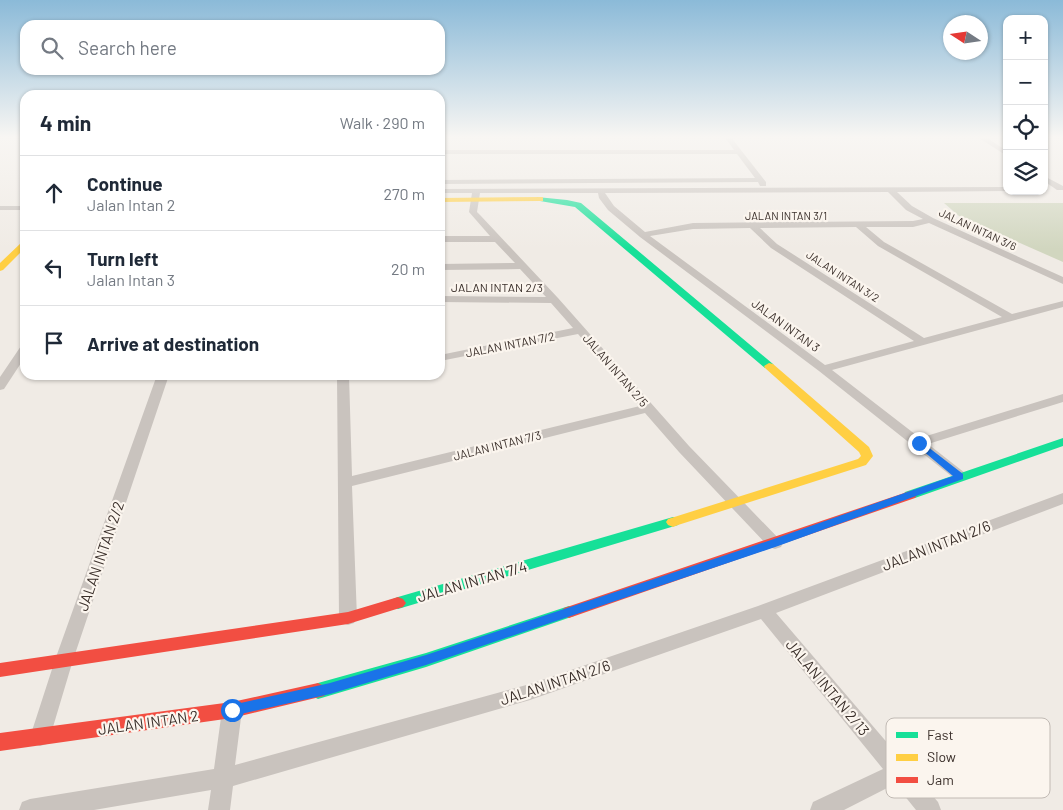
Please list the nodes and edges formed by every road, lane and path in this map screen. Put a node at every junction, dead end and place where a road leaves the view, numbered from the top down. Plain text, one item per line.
1 (755, 174) edge
2 (760, 180) junction
3 (1048, 180) edge
4 (445, 182) edge
5 (1048, 188) edge
6 (1062, 188) edge
7 (890, 189) junction
8 (1003, 189) edge
9 (768, 190) junction
10 (600, 191) junction
11 (445, 192) edge
12 (476, 195) junction
13 (445, 199) edge
14 (0, 208) edge
15 (12, 208) junction
16 (20, 208) edge
17 (0, 219) edge
18 (930, 220) junction
19 (858, 225) junction
20 (753, 226) junction
21 (642, 235) junction
22 (445, 239) edge
23 (497, 239) junction
24 (20, 249) edge
25 (521, 266) junction
26 (445, 267) edge
27 (0, 268) edge
28 (1063, 281) edge
29 (445, 299) edge
30 (554, 300) junction
31 (1063, 304) edge
32 (1011, 318) junction
33 (580, 330) junction
34 (922, 342) junction
35 (20, 356) edge
36 (445, 357) edge
37 (823, 369) junction
38 (161, 380) edge
39 (347, 380) edge
40 (0, 386) edge
41 (1063, 398) edge
42 (649, 408) junction
43 (1063, 442) edge
44 (919, 443) junction
45 (960, 476) junction
46 (345, 483) junction
47 (1063, 498) edge
48 (737, 503) junction
49 (775, 543) junction
50 (764, 610) junction
51 (348, 618) junction
52 (64, 660) junction
53 (0, 670) edge
54 (232, 710) junction
55 (40, 737) junction
56 (0, 742) edge
57 (886, 757) edge
58 (224, 778) junction
59 (886, 778) edge
60 (920, 798) edge
61 (30, 810) edge
62 (219, 810) edge
63 (820, 810) edge
64 (930, 810) edge

1 - 2 street
2 - 4 street
2 - 9 street
3 - 6 street
5 - 6 street
7 - 8 street
7 - 9 street
7 - 18 street, JALAN INTAN 3/6
9 - 10 street
10 - 12 street
10 - 21 street, JALAN INTAN 3
11 - 12 street
12 - 13 main road
12 - 23 street, JALAN INTAN 2/5
12 - 48 main road, JALAN INTAN 7/4
14 - 15 street
15 - 16 street
15 - 17 street
18 - 19 street, JALAN INTAN 3/1
18 - 28 street, JALAN INTAN 3/6
19 - 20 street, JALAN INTAN 3/1
19 - 32 street
20 - 21 street, JALAN INTAN 3/1
20 - 34 street, JALAN INTAN 3/2
21 - 37 street, JALAN INTAN 3
22 - 23 street
23 - 25 street, JALAN INTAN 2/5
24 - 27 main road
25 - 26 street
25 - 30 street, JALAN INTAN 2/5
29 - 30 street, JALAN INTAN 2/3
30 - 33 street, JALAN INTAN 2/5
31 - 32 street
32 - 34 street
33 - 36 street, JALAN INTAN 7/2
33 - 42 street, JALAN INTAN 2/5
34 - 37 street
35 - 40 street
37 - 44 street, JALAN INTAN 3
38 - 52 street, JALAN INTAN 2/2
39 - 46 street
41 - 44 street
42 - 46 street, JALAN INTAN 7/3
42 - 48 street, JALAN INTAN 2/5
43 - 45 main road, JALAN INTAN 2
44 - 45 street, JALAN INTAN 3
45 - 49 main road, JALAN INTAN 2
46 - 51 street
47 - 50 street, JALAN INTAN 2/6
48 - 49 street, JALAN INTAN 2/5
48 - 51 main road, JALAN INTAN 7/4
49 - 54 main road, JALAN INTAN 2
50 - 57 street, JALAN INTAN 2/13
50 - 58 street, JALAN INTAN 2/6
51 - 52 main road, JALAN INTAN 7/4
52 - 53 main road, JALAN INTAN 7/4
52 - 55 street, JALAN INTAN 2/2
54 - 55 main road, JALAN INTAN 2
54 - 58 street
55 - 56 main road, JALAN INTAN 2
58 - 61 street, JALAN INTAN 2/6
58 - 62 street
59 - 63 street
60 - 64 street, JALAN INTAN 2/13

